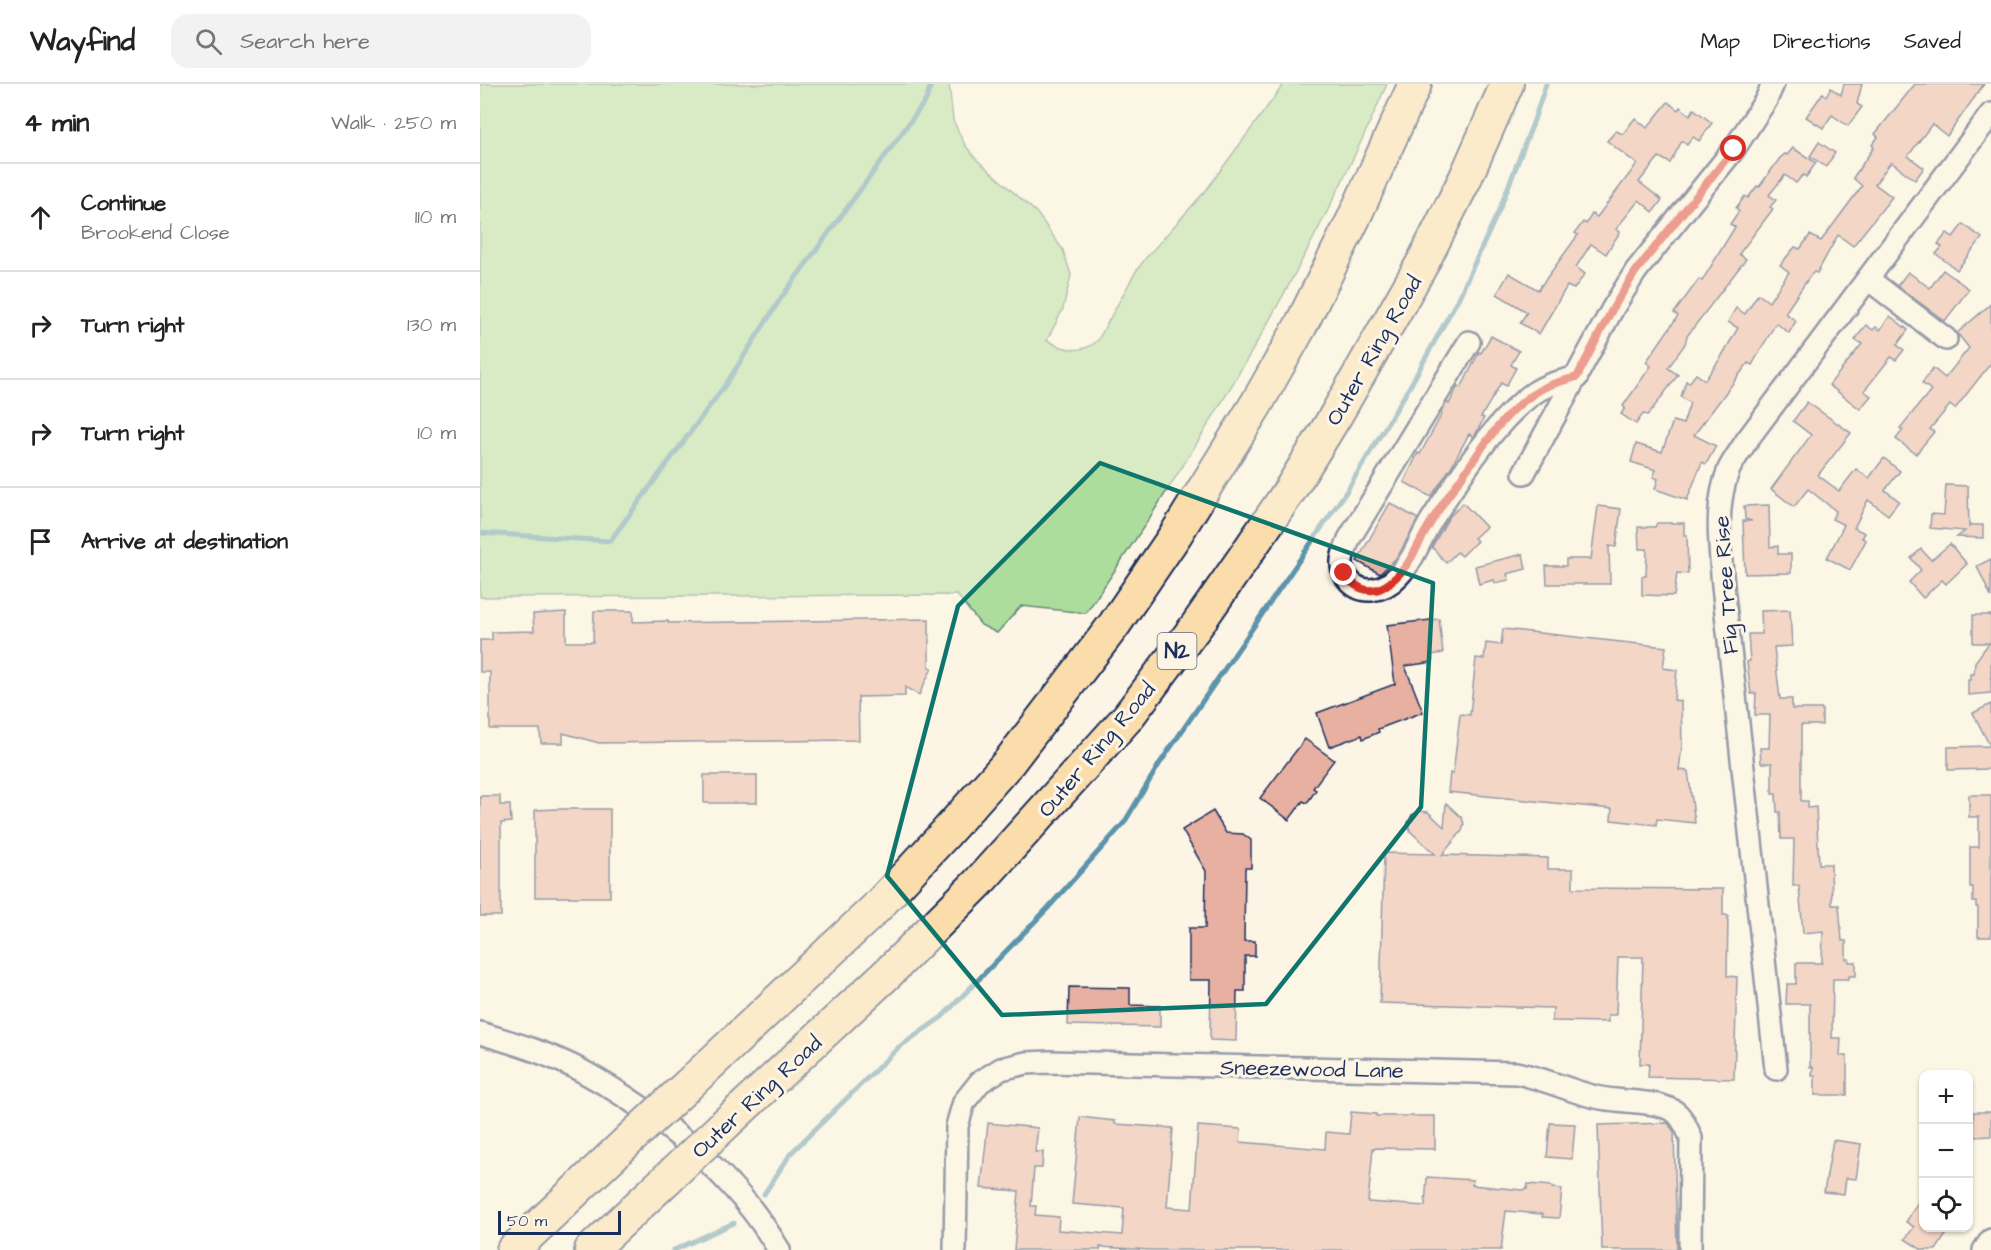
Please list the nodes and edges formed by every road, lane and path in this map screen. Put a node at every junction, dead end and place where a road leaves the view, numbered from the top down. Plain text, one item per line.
1 (1415, 84) edge
2 (1507, 84) edge
3 (1773, 84) edge
4 (1991, 114) edge
5 (1868, 279) junction
6 (1947, 339) dead end
7 (1469, 342) dead end
8 (1577, 377) junction
9 (1524, 473) dead end
10 (480, 1033) edge
11 (1776, 1069) dead end
12 (1991, 1240) edge
13 (513, 1250) edge
14 (591, 1250) edge
15 (779, 1250) edge
16 (955, 1250) edge
17 (1690, 1250) edge
18 (1984, 1250) edge

1 - 13 highway, bridge
2 - 14 highway, Outer Ring Road / N2, bridge
3 - 8 street
4 - 5 street, Fig Tree Rise
5 - 6 street
5 - 11 street, Fig Tree Rise
7 - 8 street
8 - 9 street
10 - 15 street
12 - 18 street
16 - 17 street, Sneezewood Lane

